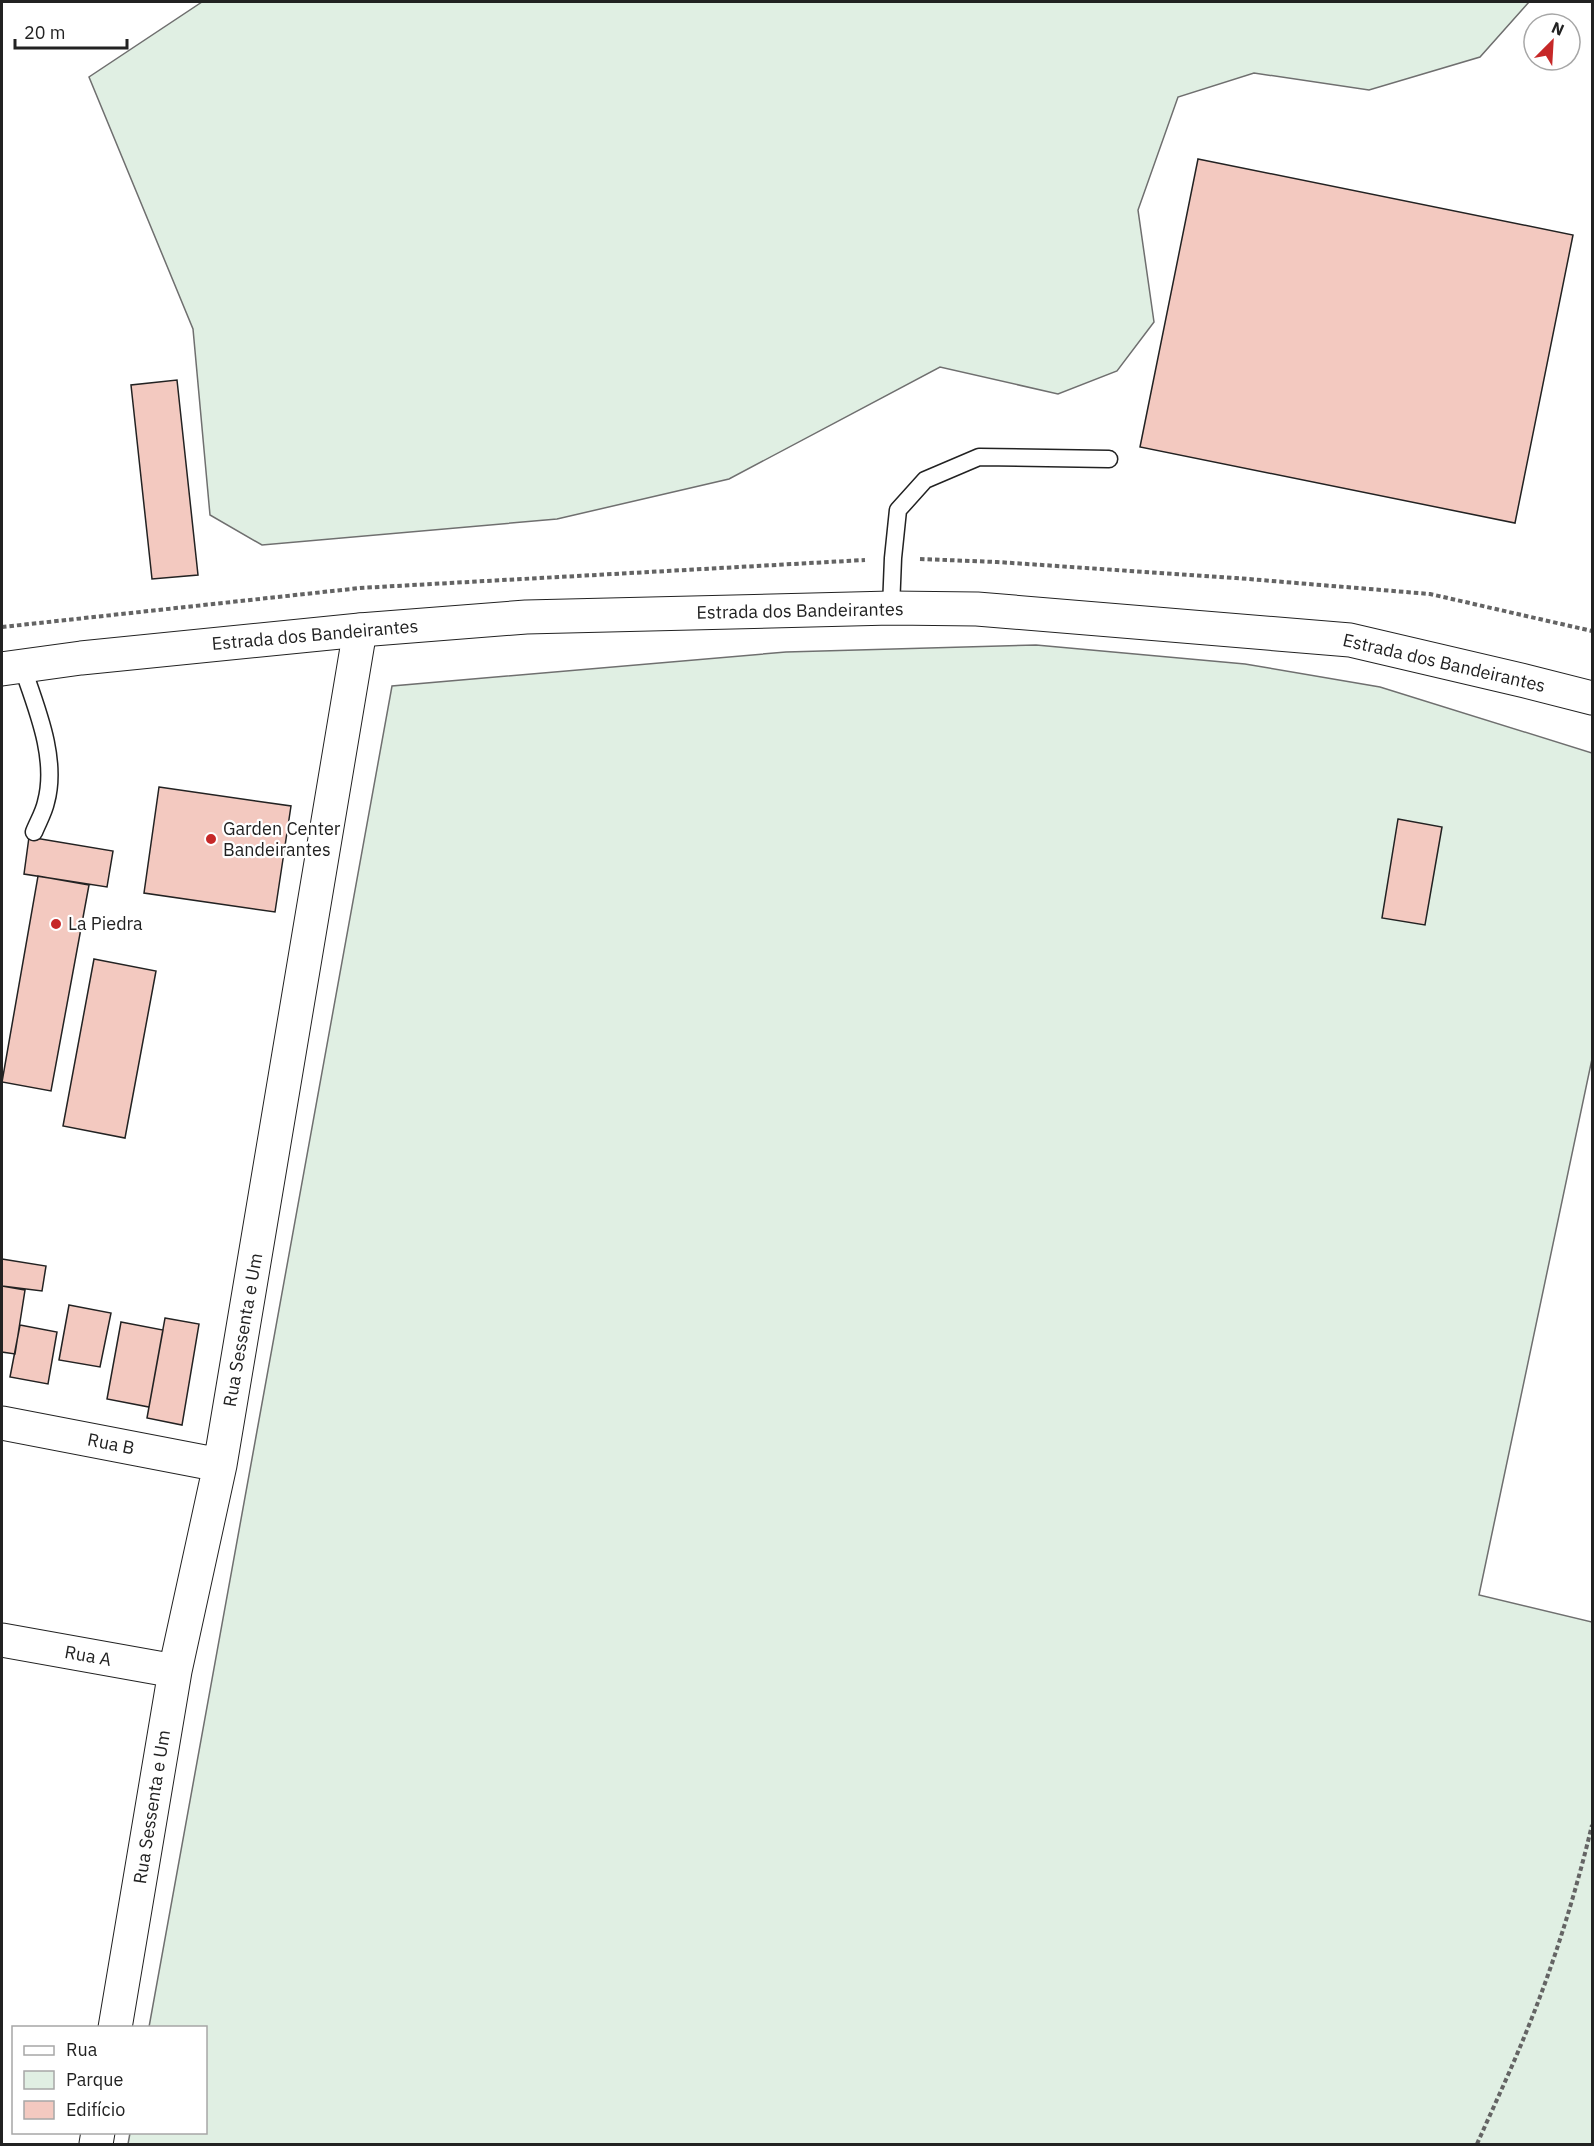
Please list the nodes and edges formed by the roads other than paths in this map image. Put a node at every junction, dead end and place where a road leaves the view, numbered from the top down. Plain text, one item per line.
1 (1109, 459) dead end
2 (891, 608) junction
3 (360, 630) junction
4 (12, 668) edge
5 (1593, 698) edge
6 (34, 832) dead end
7 (2, 1423) edge
8 (220, 1465) junction
9 (2, 1640) edge
10 (174, 1671) junction
11 (115, 2026) edge

1 - 2 lane
2 - 3 street, Estrada dos Bandeirantes
2 - 5 street, Estrada dos Bandeirantes
3 - 4 street, Estrada dos Bandeirantes
3 - 8 street, Rua Sessenta e Um
4 - 6 lane
7 - 8 street, Rua B
8 - 10 street, Rua Sessenta e Um
9 - 10 street, Rua A
10 - 11 street, Rua Sessenta e Um

